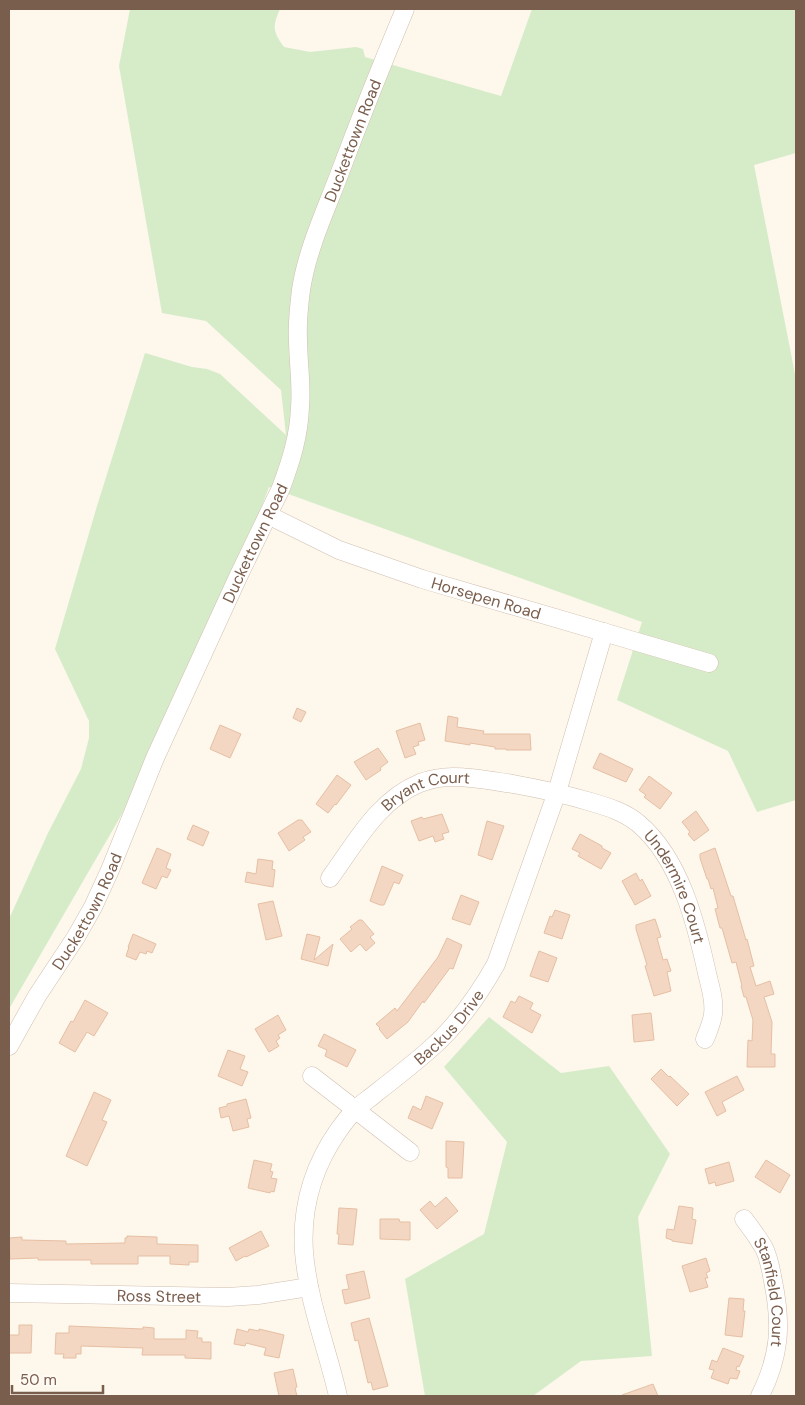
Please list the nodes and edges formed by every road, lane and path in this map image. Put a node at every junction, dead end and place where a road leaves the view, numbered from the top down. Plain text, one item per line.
1 (405, 9) edge
2 (268, 515) junction
3 (604, 632) junction
4 (709, 663) dead end
5 (557, 792) junction
6 (330, 878) dead end
7 (705, 1039) dead end
8 (9, 1046) edge
9 (312, 1076) dead end
10 (355, 1110) junction
11 (410, 1152) dead end
12 (744, 1219) dead end
13 (309, 1287) junction
14 (9, 1293) edge
15 (338, 1396) edge
16 (760, 1396) edge

1 - 2 street, Duckettown Road
2 - 3 street, Horsepen Road
2 - 8 street, Duckettown Road
3 - 4 street, Horsepen Road
3 - 5 street, Backus Drive
5 - 6 street, Bryant Court
5 - 7 street, Undermire Court
5 - 10 street, Backus Drive
9 - 10 street
10 - 11 street
10 - 13 street, Backus Drive
12 - 16 street, Stanfield Court
13 - 14 street, Ross Street
13 - 15 street, Backus Drive

